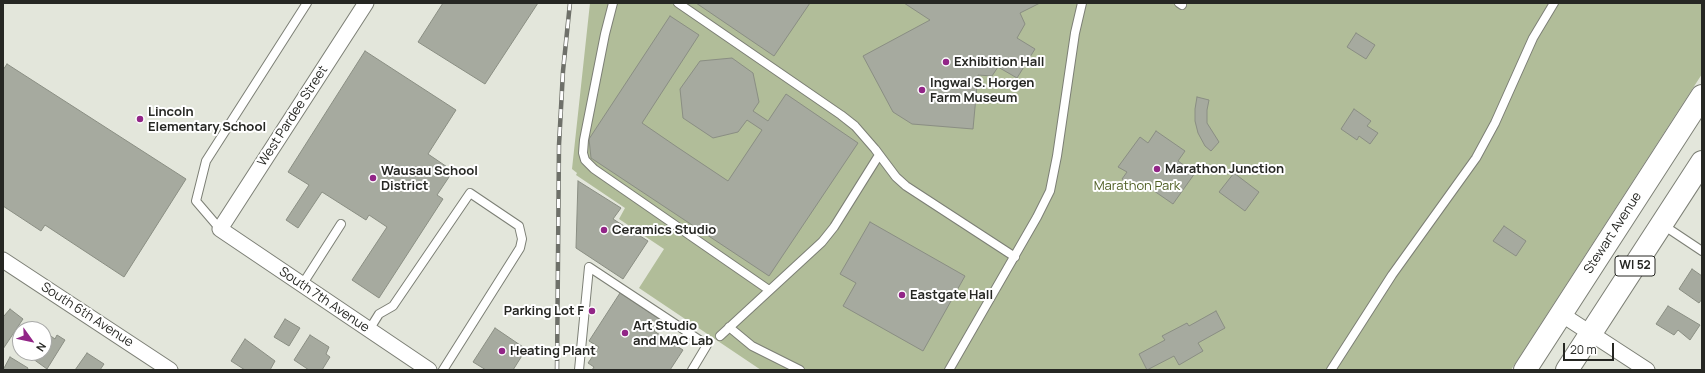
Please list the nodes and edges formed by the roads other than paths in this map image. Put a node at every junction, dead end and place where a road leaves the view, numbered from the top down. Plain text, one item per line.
1 (306, 3) edge
2 (366, 3) edge
3 (613, 3) edge
4 (678, 3) edge
5 (1082, 3) edge
6 (1554, 3) edge
7 (1699, 106) edge
8 (879, 155) junction
9 (1702, 162) edge
10 (341, 224) dead end
11 (1661, 224) junction
12 (220, 229) junction
13 (1702, 251) edge
14 (1015, 257) junction
15 (3, 260) edge
16 (302, 285) junction
17 (769, 290) junction
18 (1561, 314) junction
19 (729, 327) junction
20 (369, 330) junction
21 (1591, 334) junction
22 (720, 336) dead end
23 (170, 370) edge
24 (429, 370) edge
25 (444, 370) edge
26 (580, 370) edge
27 (692, 370) edge
28 (800, 370) edge
29 (949, 370) edge
30 (1331, 370) edge
31 (1525, 370) edge
32 (1567, 370) edge
33 (1647, 370) edge

1 - 12 lane
2 - 12 street, West Pardee Street
3 - 17 lane
4 - 8 lane
5 - 14 lane
6 - 30 lane
7 - 18 main road, Stewart Avenue / WI 52
8 - 14 lane
8 - 17 lane
9 - 11 main road, WI 52
10 - 16 lane
11 - 13 lane
11 - 21 main road, WI 52
12 - 16 street, South 7th Avenue
14 - 29 lane
15 - 23 street, South 6th Avenue
16 - 20 street, South 7th Avenue
17 - 19 lane
18 - 21 street
18 - 31 main road, Stewart Avenue / WI 52
19 - 22 lane
19 - 28 lane
20 - 24 street, South 7th Avenue
20 - 25 lane
21 - 32 main road, WI 52
21 - 33 street
26 - 27 lane

